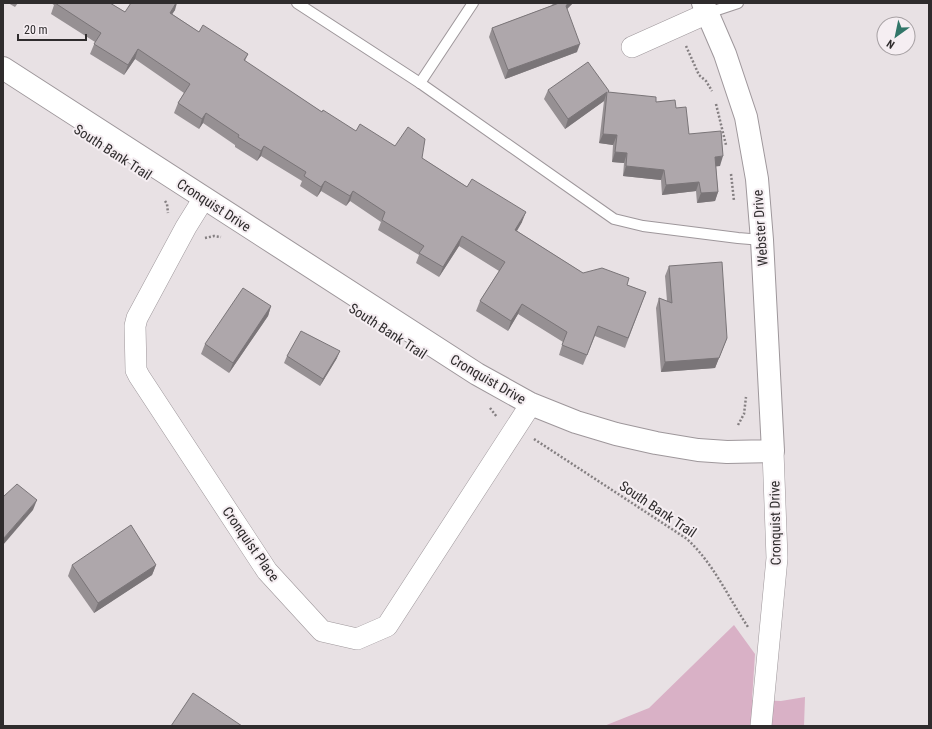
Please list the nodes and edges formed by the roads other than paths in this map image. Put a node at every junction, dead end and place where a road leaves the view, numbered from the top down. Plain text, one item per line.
1 (298, 3) edge
2 (473, 3) edge
3 (738, 3) edge
4 (705, 8) edge
5 (632, 47) dead end
6 (3, 68) edge
7 (420, 83) junction
8 (204, 198) junction
9 (762, 240) junction
10 (531, 404) junction
11 (773, 451) junction
12 (761, 726) edge

1 - 7 lane
2 - 7 lane
3 - 4 lane
4 - 5 street
4 - 9 street, Webster Drive
6 - 8 street, Cronquist Drive
7 - 9 lane
8 - 10 street, Cronquist Drive
8 - 10 street, Cronquist Place
9 - 11 street, Webster Drive
10 - 11 street, Cronquist Drive
11 - 12 street, Cronquist Drive

